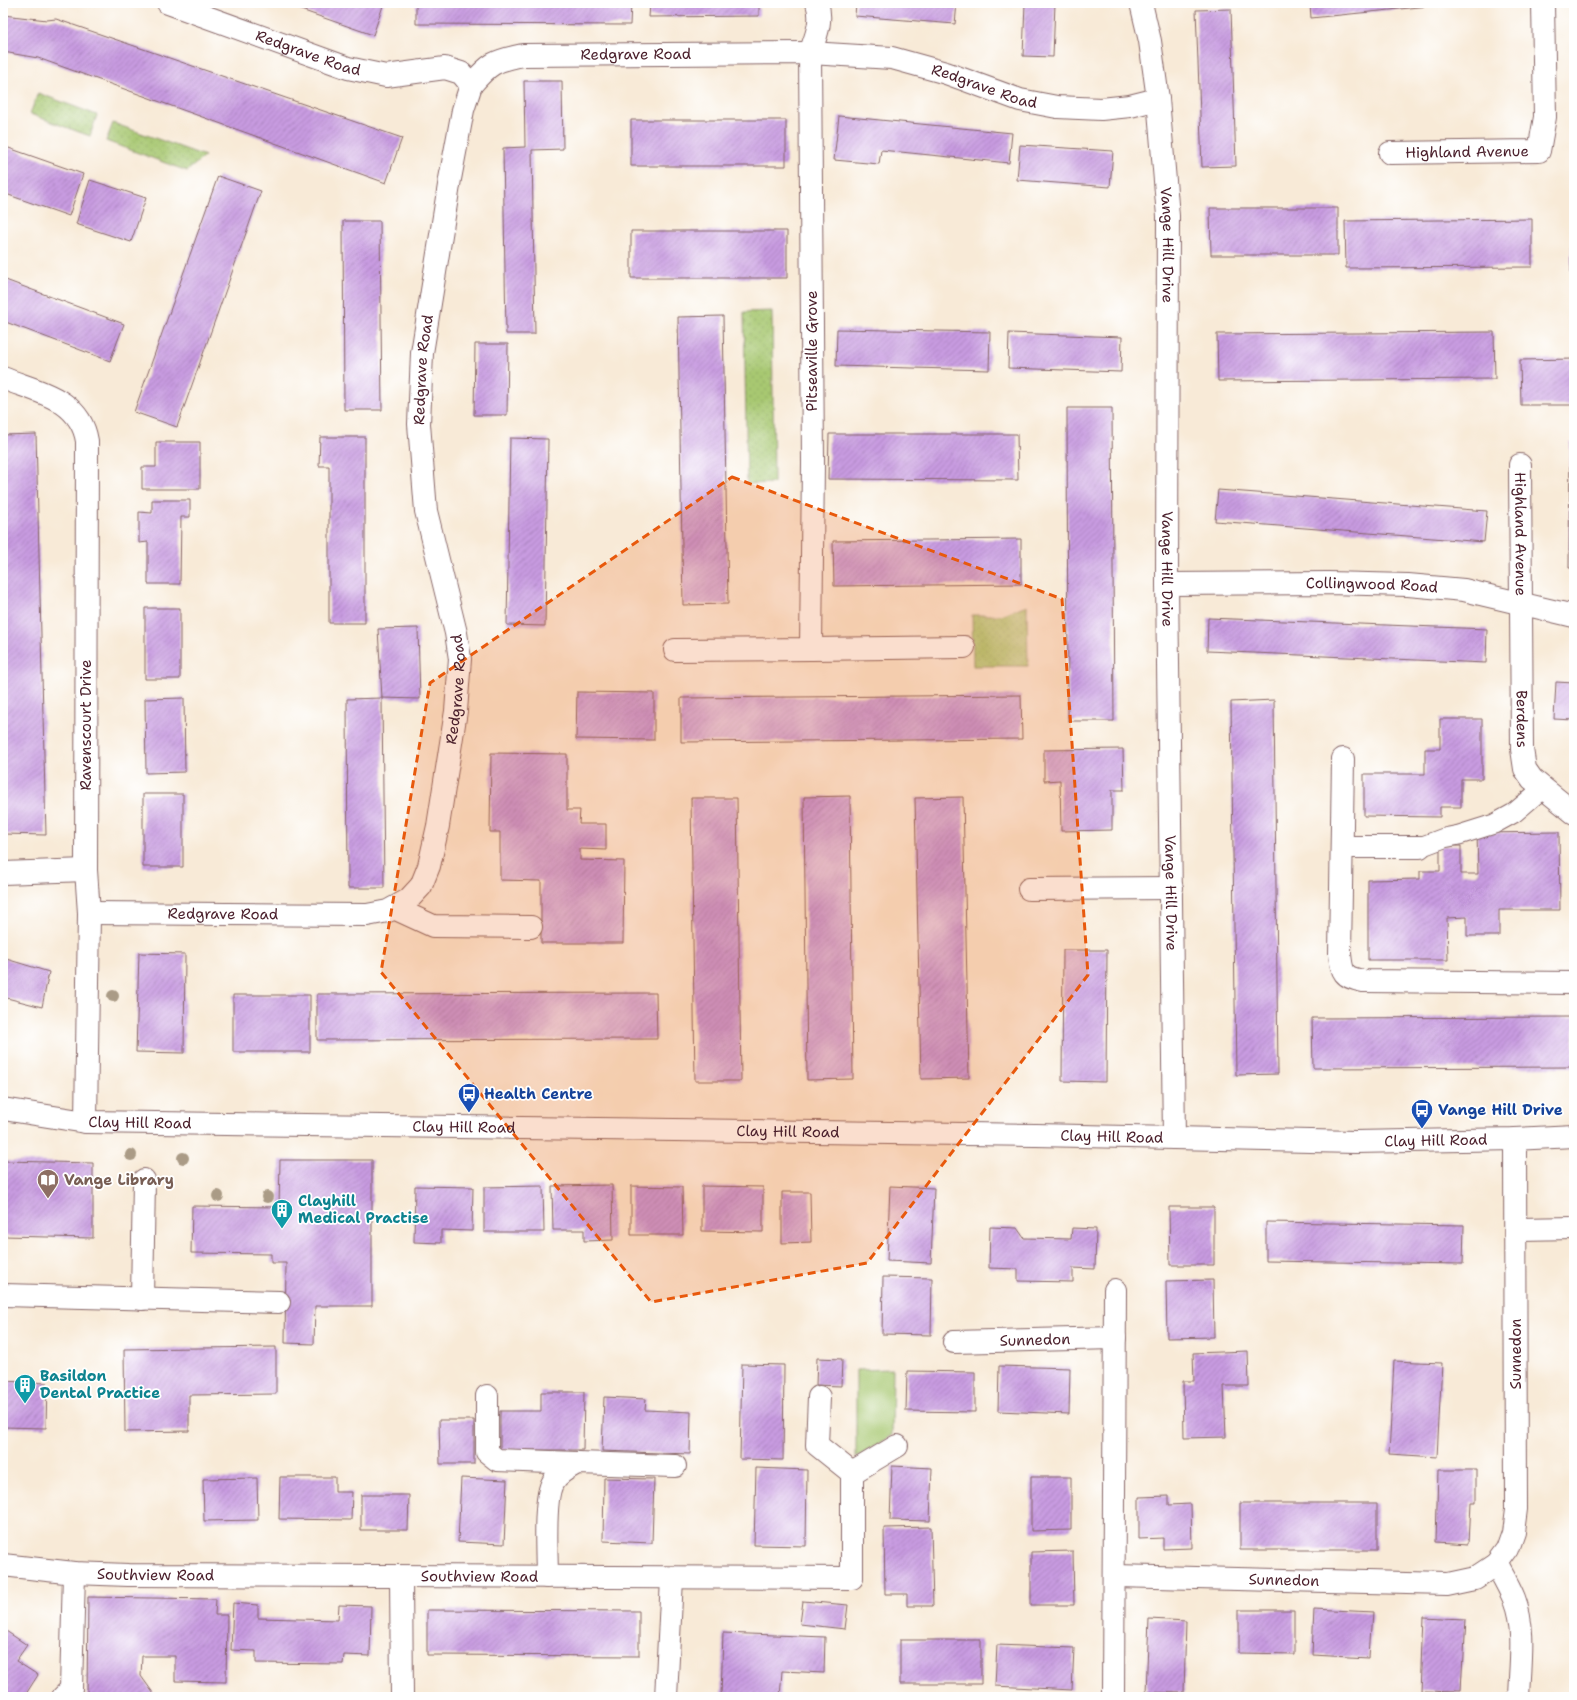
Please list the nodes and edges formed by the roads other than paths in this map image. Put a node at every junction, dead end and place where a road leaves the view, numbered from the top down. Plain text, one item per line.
1 (168, 3) edge
2 (817, 3) edge
3 (1141, 3) edge
4 (1543, 3) edge
5 (810, 53) junction
6 (471, 85) junction
7 (1158, 99) junction
8 (1390, 153) dead end
9 (3, 378) edge
10 (1520, 465) dead end
11 (1167, 584) junction
12 (1521, 604) junction
13 (1574, 616) edge
14 (964, 647) dead end
15 (811, 649) junction
16 (675, 650) dead end
17 (1343, 759) dead end
18 (1542, 789) junction
19 (1574, 813) edge
20 (1342, 846) junction
21 (1420, 847) joint
22 (86, 870) junction
23 (3, 873) edge
24 (1172, 888) junction
25 (1029, 889) dead end
26 (394, 908) junction
27 (89, 913) junction
28 (531, 927) dead end
29 (1574, 983) edge
30 (3, 1108) edge
31 (86, 1122) junction
32 (1574, 1136) edge
33 (1174, 1138) junction
34 (1515, 1140) junction
35 (144, 1180) dead end
36 (1574, 1228) edge
37 (1516, 1229) junction
38 (1115, 1290) dead end
39 (3, 1295) edge
40 (142, 1299) junction
41 (279, 1302) dead end
42 (1115, 1338) junction
43 (954, 1342) dead end
44 (487, 1396) dead end
45 (819, 1397) dead end
46 (897, 1446) dead end
47 (577, 1463) junction
48 (675, 1466) dead end
49 (852, 1473) junction
50 (1496, 1564) junction
51 (3, 1565) edge
52 (74, 1574) junction
53 (1115, 1576) junction
54 (401, 1577) junction
55 (547, 1577) junction
56 (672, 1579) junction
57 (64, 1697) edge
58 (402, 1697) edge
59 (666, 1697) edge
60 (1113, 1697) edge
61 (1519, 1697) edge

1 - 6 street, Redgrave Road
2 - 5 street
3 - 7 street, Vange Hill Drive
4 - 8 street, Highland Avenue
5 - 6 street, Redgrave Road
5 - 7 street, Redgrave Road
5 - 15 street, Pitseaville Grove
6 - 26 street, Redgrave Road
7 - 11 street, Vange Hill Drive
9 - 22 street, Ravenscourt Drive
10 - 12 street, Highland Avenue
11 - 12 street, Collingwood Road
11 - 24 street, Vange Hill Drive
12 - 13 street, Collingwood Road
12 - 18 street, Berdens
14 - 15 street
15 - 16 street
17 - 20 street
18 - 19 street, Berdens
18 - 21 lane
20 - 21 street
20 - 29 street
22 - 23 street
22 - 27 street, Ravenscourt Drive
24 - 25 street
24 - 33 street, Vange Hill Drive
26 - 27 street, Redgrave Road
26 - 28 street
27 - 31 street, Ravenscourt Drive
30 - 31 street, Clay Hill Road
31 - 33 street, Clay Hill Road
32 - 34 street, Clay Hill Road
33 - 34 street, Clay Hill Road
34 - 37 street, Sunnedon
35 - 40 street
36 - 37 street
37 - 50 street, Sunnedon
38 - 42 street
39 - 40 street
40 - 41 street
42 - 43 street, Sunnedon
42 - 53 street
44 - 47 street
45 - 49 street
46 - 49 street
47 - 48 street
47 - 55 street
49 - 56 street, Southview Road
50 - 53 street, Sunnedon
50 - 61 street
51 - 52 street, Southview Road
52 - 54 street, Southview Road
52 - 57 street
53 - 60 street
54 - 55 street, Southview Road
54 - 58 street
55 - 56 street, Southview Road
56 - 59 street

